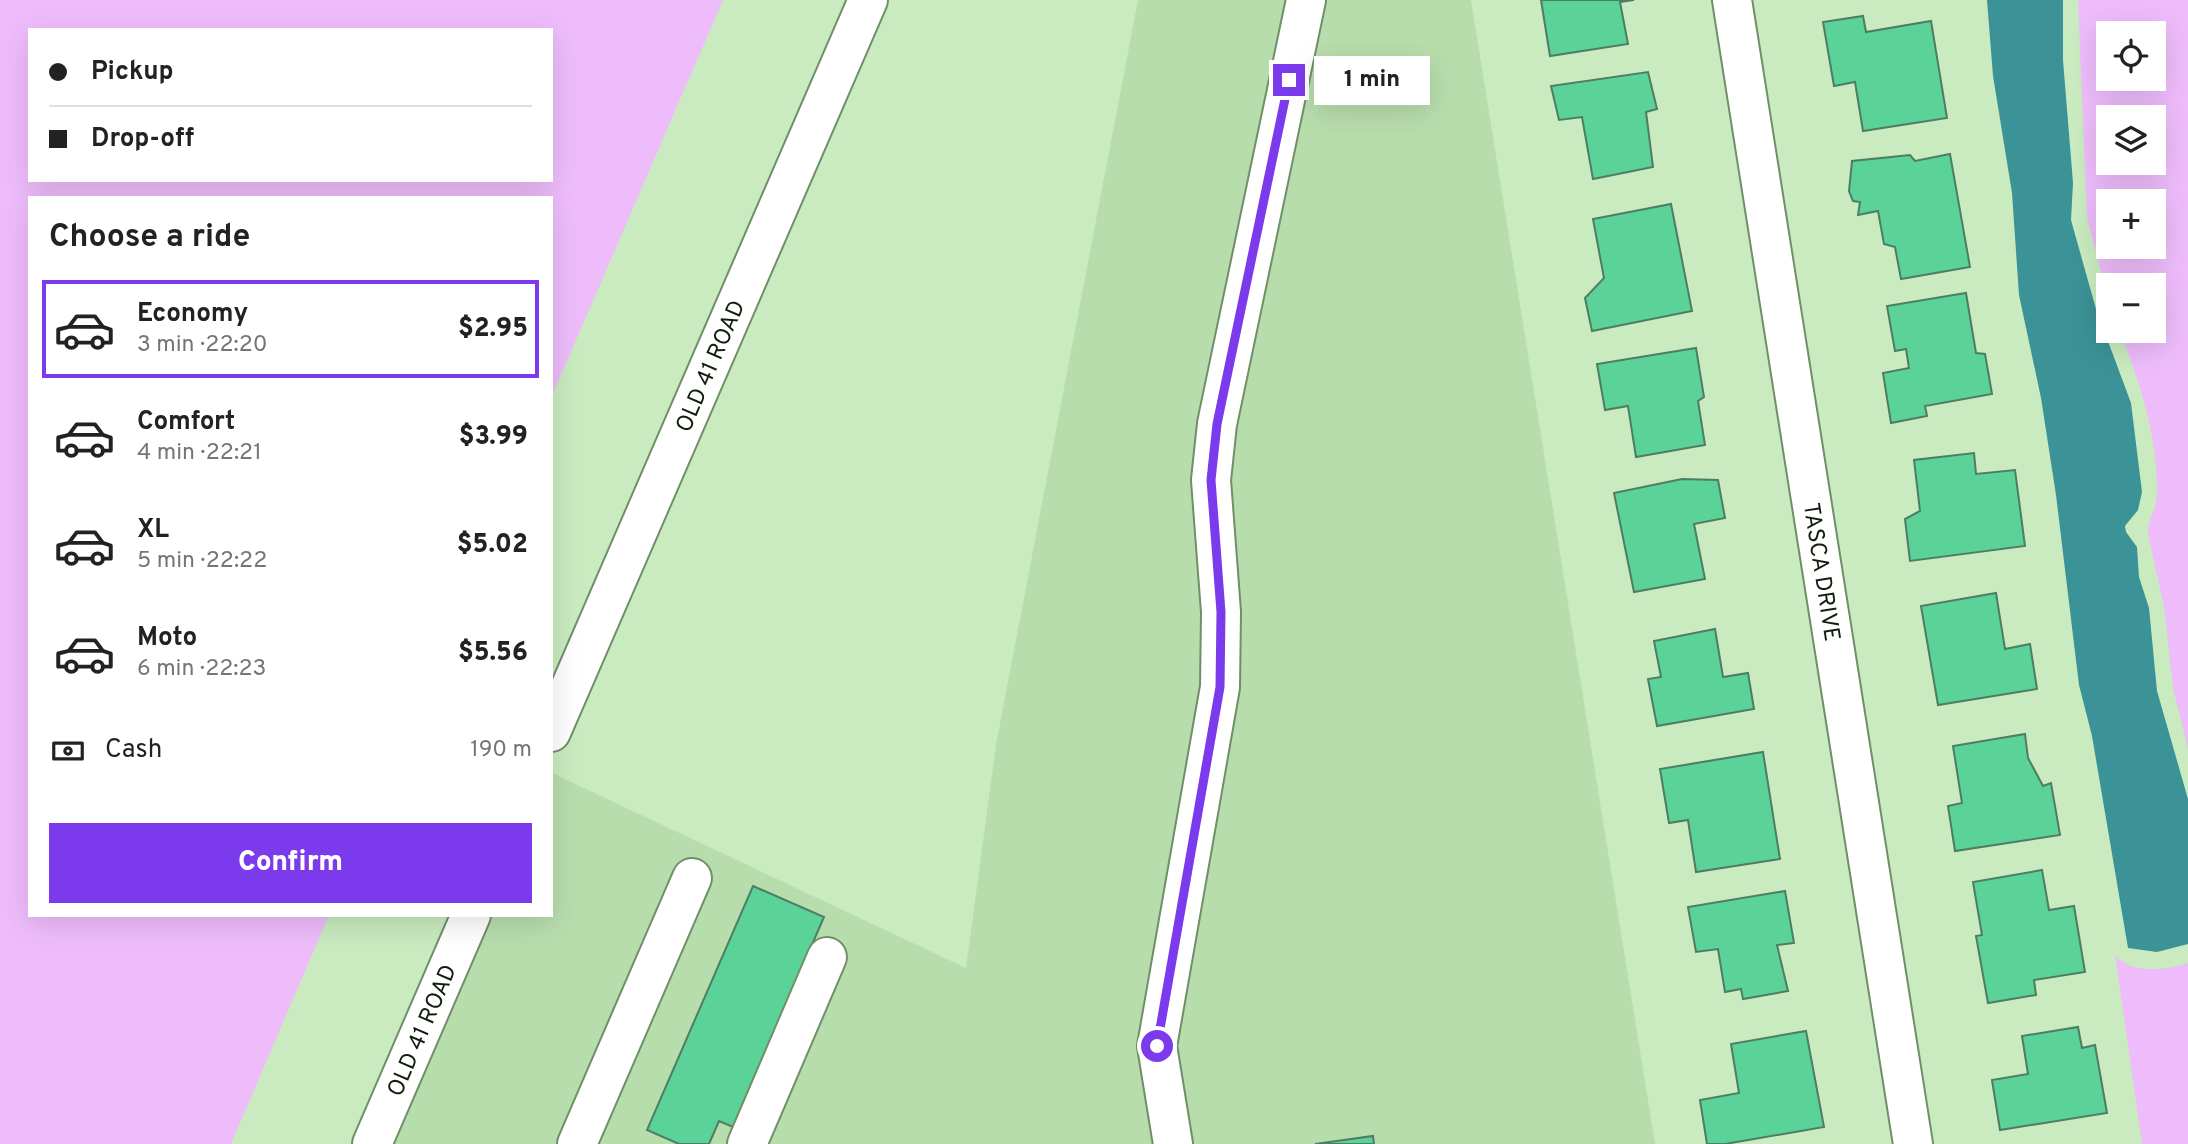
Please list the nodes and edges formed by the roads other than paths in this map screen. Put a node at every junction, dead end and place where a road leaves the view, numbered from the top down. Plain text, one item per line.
1 (868, 0) edge
2 (1306, 0) edge
3 (1732, 0) edge
4 (553, 727) edge
5 (692, 878) dead end
6 (470, 917) edge
7 (827, 957) dead end
8 (372, 1144) edge
9 (578, 1144) edge
10 (747, 1144) edge
11 (1172, 1144) edge
12 (1913, 1144) edge

1 - 4 street, OLD 41 ROAD
2 - 11 street
3 - 12 street, TASCA DRIVE
5 - 9 street
6 - 8 street, OLD 41 ROAD
7 - 10 street

